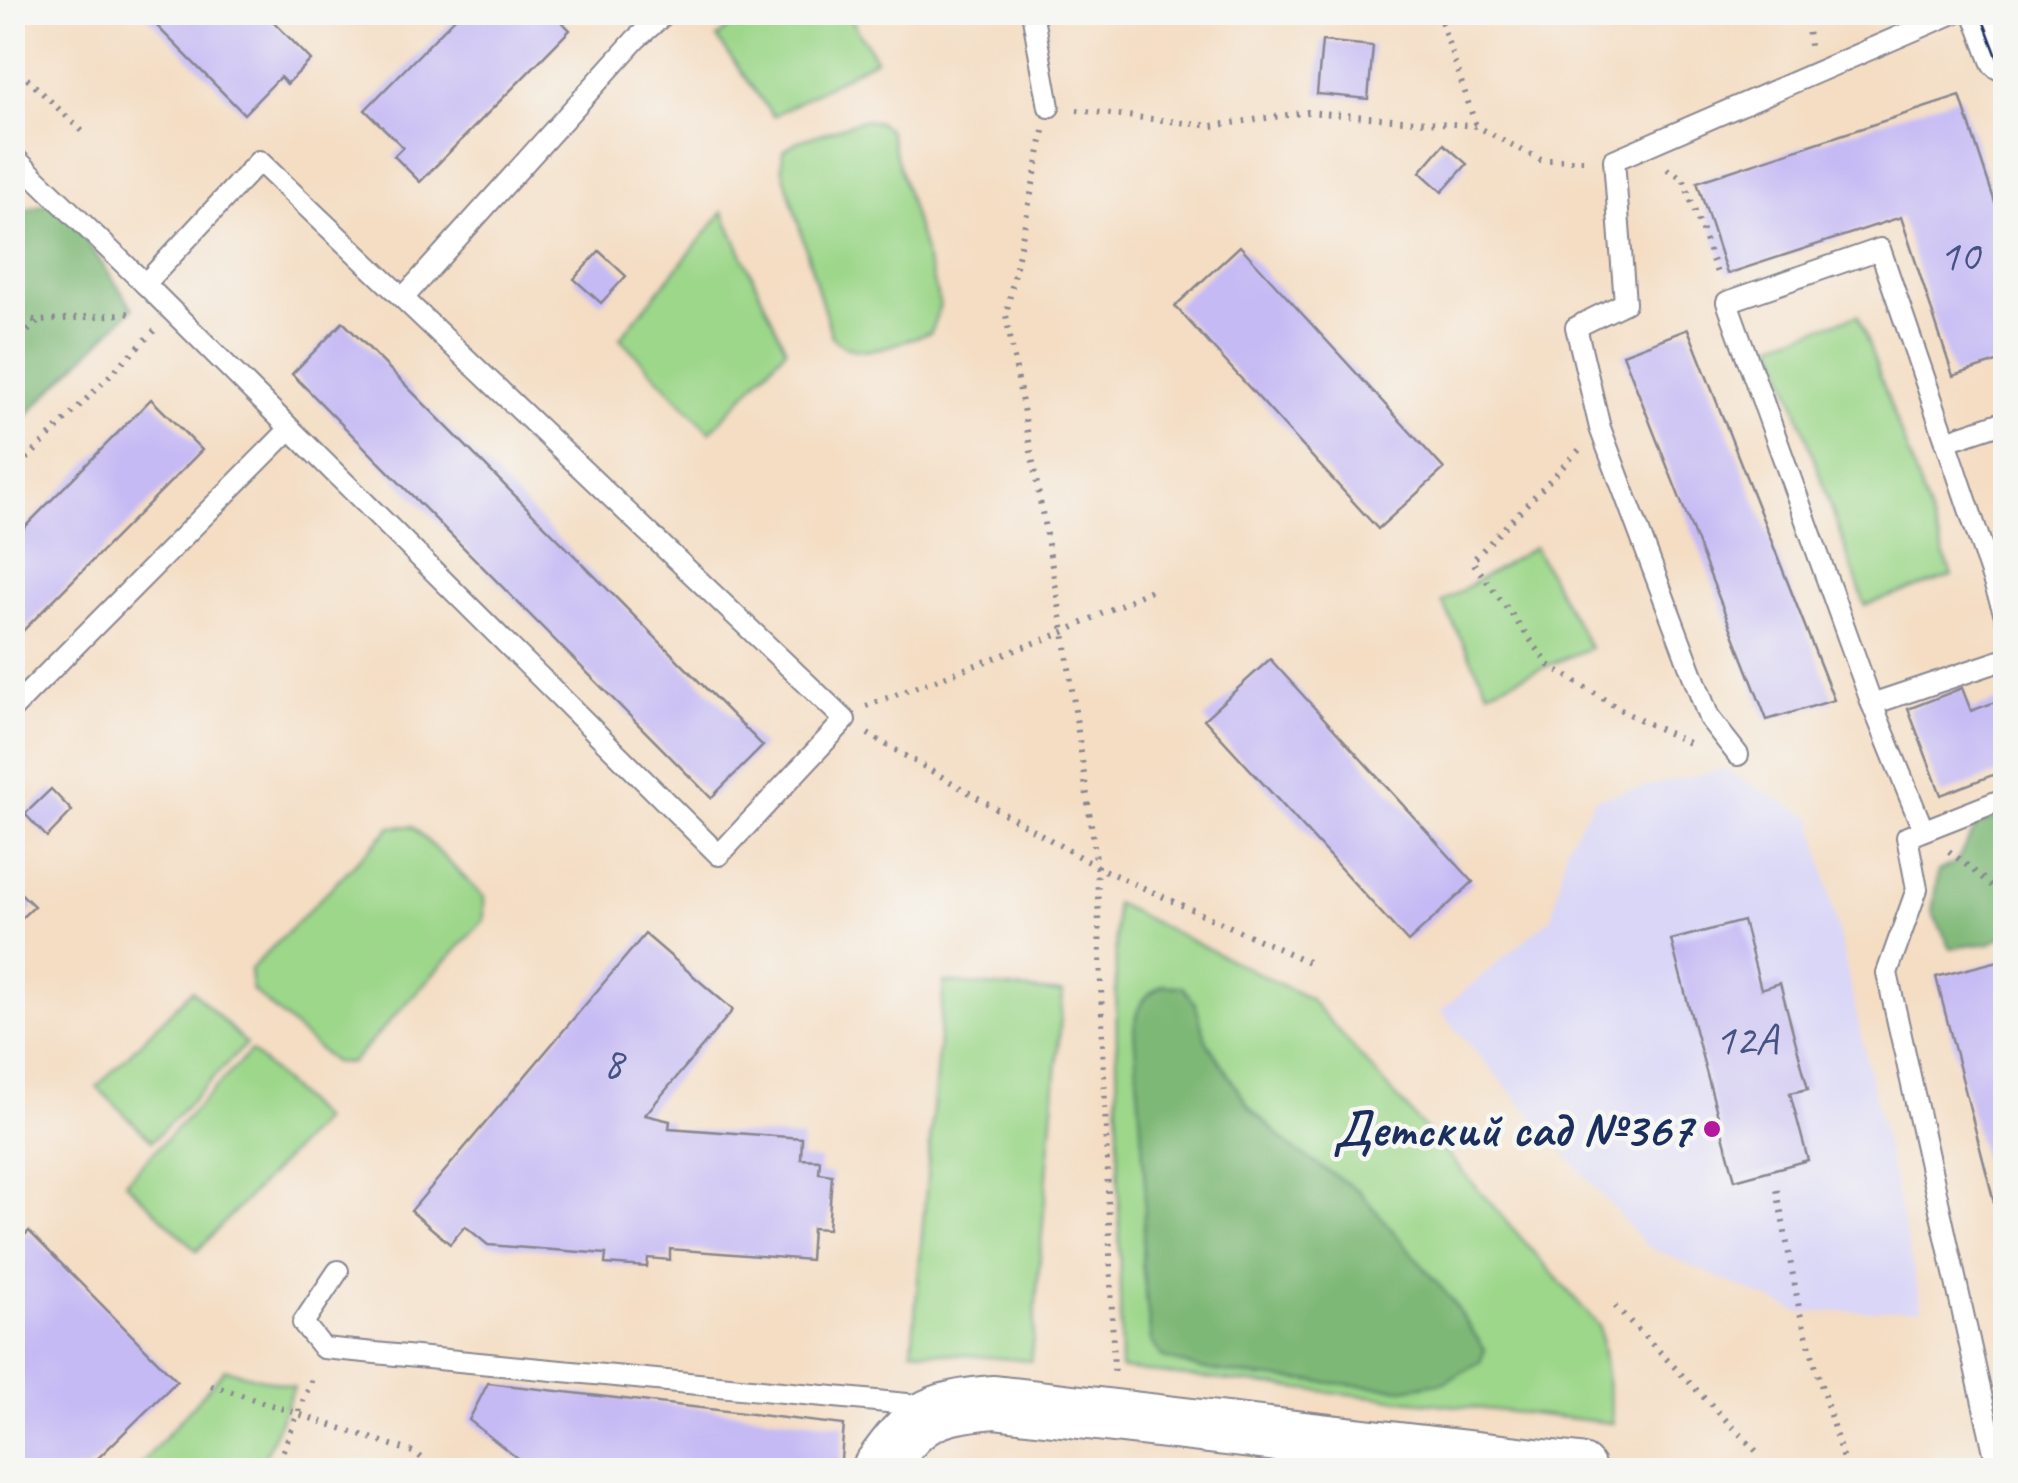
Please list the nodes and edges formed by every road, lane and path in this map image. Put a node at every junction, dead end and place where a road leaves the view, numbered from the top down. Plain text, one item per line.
1 (667, 12) edge
2 (1032, 12) edge
3 (1438, 12) edge
4 (1956, 12) edge
5 (1990, 12) edge
6 (2006, 55) edge
7 (12, 64) edge
8 (1049, 107) junction
9 (1476, 126) junction
10 (86, 135) dead end
11 (1636, 150) junction
12 (12, 155) edge
13 (1614, 160) junction
14 (145, 284) junction
15 (404, 297) junction
16 (1727, 302) junction
17 (174, 310) junction
18 (12, 315) edge
19 (40, 321) junction
20 (12, 345) edge
21 (2006, 421) edge
22 (1600, 428) junction
23 (290, 430) junction
24 (1946, 441) junction
25 (12, 474) edge
26 (1157, 587) dead end
27 (2006, 618) edge
28 (1064, 632) junction
29 (2006, 659) edge
30 (1872, 704) junction
31 (12, 709) edge
32 (845, 720) junction
33 (1738, 754) joint
34 (2006, 798) edge
35 (1922, 828) junction
36 (1096, 867) junction
37 (2006, 898) edge
38 (1315, 965) dead end
39 (1777, 1190) dead end
40 (338, 1271) dead end
41 (1614, 1306) dead end
42 (315, 1370) dead end
43 (1114, 1380) dead end
44 (211, 1385) dead end
45 (940, 1407) junction
46 (298, 1413) junction
47 (1759, 1454) dead end
48 (1844, 1462) dead end
49 (275, 1470) edge
50 (436, 1470) edge
51 (878, 1470) edge
52 (1579, 1470) edge
53 (1998, 1470) edge

1 - 15 lane
2 - 8 lane
3 - 9 path
4 - 11 lane
5 - 6 street
7 - 10 path
8 - 9 path
8 - 28 path
9 - 13 path
11 - 13 lane
11 - 16 path
12 - 14 lane
13 - 22 lane
14 - 15 lane
14 - 17 lane
15 - 32 lane
16 - 24 lane
16 - 30 lane
17 - 19 path
17 - 23 lane
17 - 25 path
18 - 19 path
19 - 20 path
21 - 24 lane
22 - 33 lane
22 - 33 path
23 - 31 lane
23 - 32 lane
24 - 27 lane
26 - 28 path
28 - 32 path
28 - 36 path
29 - 30 lane
30 - 35 lane
32 - 36 path
34 - 35 lane
35 - 37 path
35 - 53 lane
36 - 38 path
36 - 43 path
39 - 48 path
40 - 45 lane
41 - 47 path
42 - 46 path
44 - 46 path
45 - 51 street
45 - 52 street
46 - 49 path
46 - 50 path

